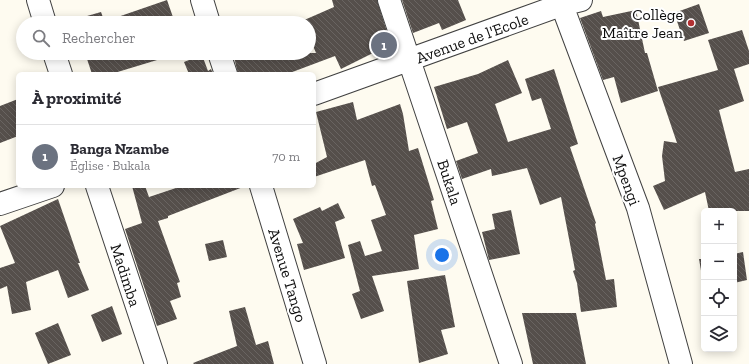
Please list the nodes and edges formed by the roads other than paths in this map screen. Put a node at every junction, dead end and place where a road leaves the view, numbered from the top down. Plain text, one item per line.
1 (38, 0) edge
2 (202, 0) edge
3 (389, 0) edge
4 (567, 2) edge
5 (43, 16) edge
6 (207, 16) edge
7 (56, 60) edge
8 (221, 60) edge
9 (410, 60) junction
10 (60, 72) edge
11 (225, 72) edge
12 (316, 93) edge
13 (47, 188) edge
14 (98, 188) edge
15 (262, 188) edge
16 (0, 204) edge
17 (156, 364) edge
18 (315, 364) edge
19 (511, 364) edge
20 (681, 364) edge

1 - 5 street
2 - 6 street
3 - 9 street, Bukala
4 - 9 street, Avenue de l'Ecole
4 - 20 street, Mpengi
7 - 10 street
8 - 11 street
9 - 12 street, Avenue de l'Ecole
9 - 19 street, Bukala
13 - 16 street
14 - 17 street, Madimba
15 - 18 street, Avenue Tango

